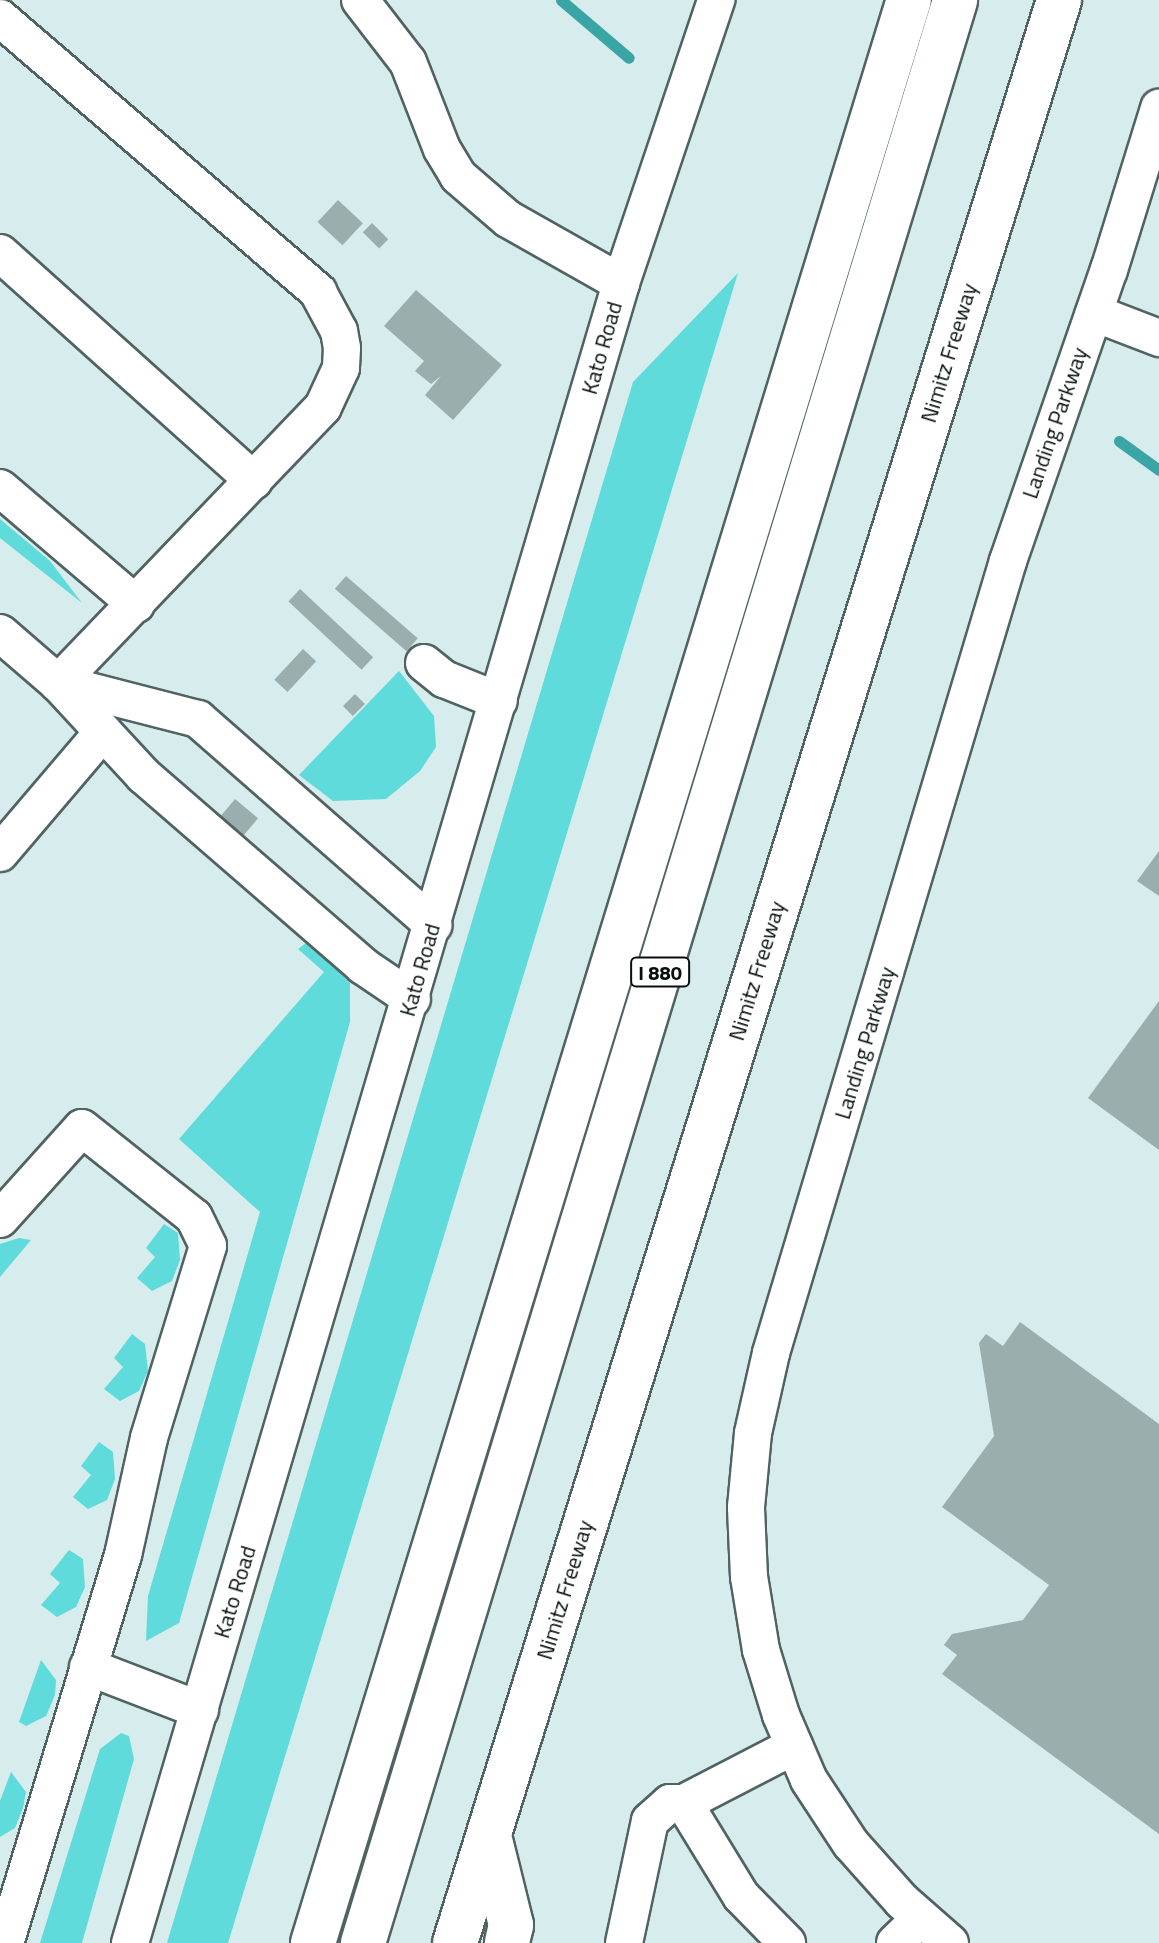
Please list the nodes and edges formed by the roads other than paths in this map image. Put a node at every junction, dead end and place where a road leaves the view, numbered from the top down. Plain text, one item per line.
1 (360, 0) edge
2 (716, 0) edge
3 (909, 0) edge
4 (955, 0) edge
5 (1059, 0) edge
6 (0, 18) edge
7 (1159, 108) edge
8 (0, 253) edge
9 (621, 283) junction
10 (1094, 313) junction
11 (1159, 338) edge
12 (254, 481) junction
13 (0, 488) edge
14 (136, 604) junction
15 (0, 633) edge
16 (424, 663) dead end
17 (58, 683) junction
18 (499, 701) junction
19 (103, 732) junction
20 (0, 853) edge
21 (433, 925) junction
22 (412, 999) junction
23 (0, 1219) edge
24 (88, 1667) junction
25 (200, 1710) junction
26 (794, 1746) junction
27 (684, 1803) junction
28 (489, 1835) junction
29 (921, 1918) junction
30 (5, 1943) edge
31 (130, 1943) edge
32 (313, 1943) edge
33 (363, 1943) edge
34 (455, 1943) edge
35 (507, 1943) edge
36 (624, 1943) edge
37 (787, 1943) edge
38 (895, 1943) edge
39 (950, 1943) edge

1 - 9 street
2 - 9 street, Kato Road
3 - 32 highway, I 880
4 - 33 highway, I 880
5 - 28 highway, Nimitz Freeway
6 - 12 street
7 - 10 street, Landing Parkway
8 - 12 street
9 - 18 street, Kato Road
10 - 11 street
10 - 26 street, Landing Parkway
12 - 14 street
13 - 14 street
14 - 17 street
15 - 17 street
16 - 18 street
17 - 19 street
17 - 21 street
18 - 21 street, Kato Road
19 - 20 street
19 - 22 street
21 - 22 street, Kato Road
22 - 25 street, Kato Road
23 - 24 street
24 - 25 street
24 - 30 street
25 - 31 street, Kato Road
26 - 27 street
26 - 29 street, Landing Parkway
27 - 36 street
27 - 37 street
28 - 34 highway, Nimitz Freeway
28 - 35 highway
29 - 38 street
29 - 39 street, Landing Parkway

